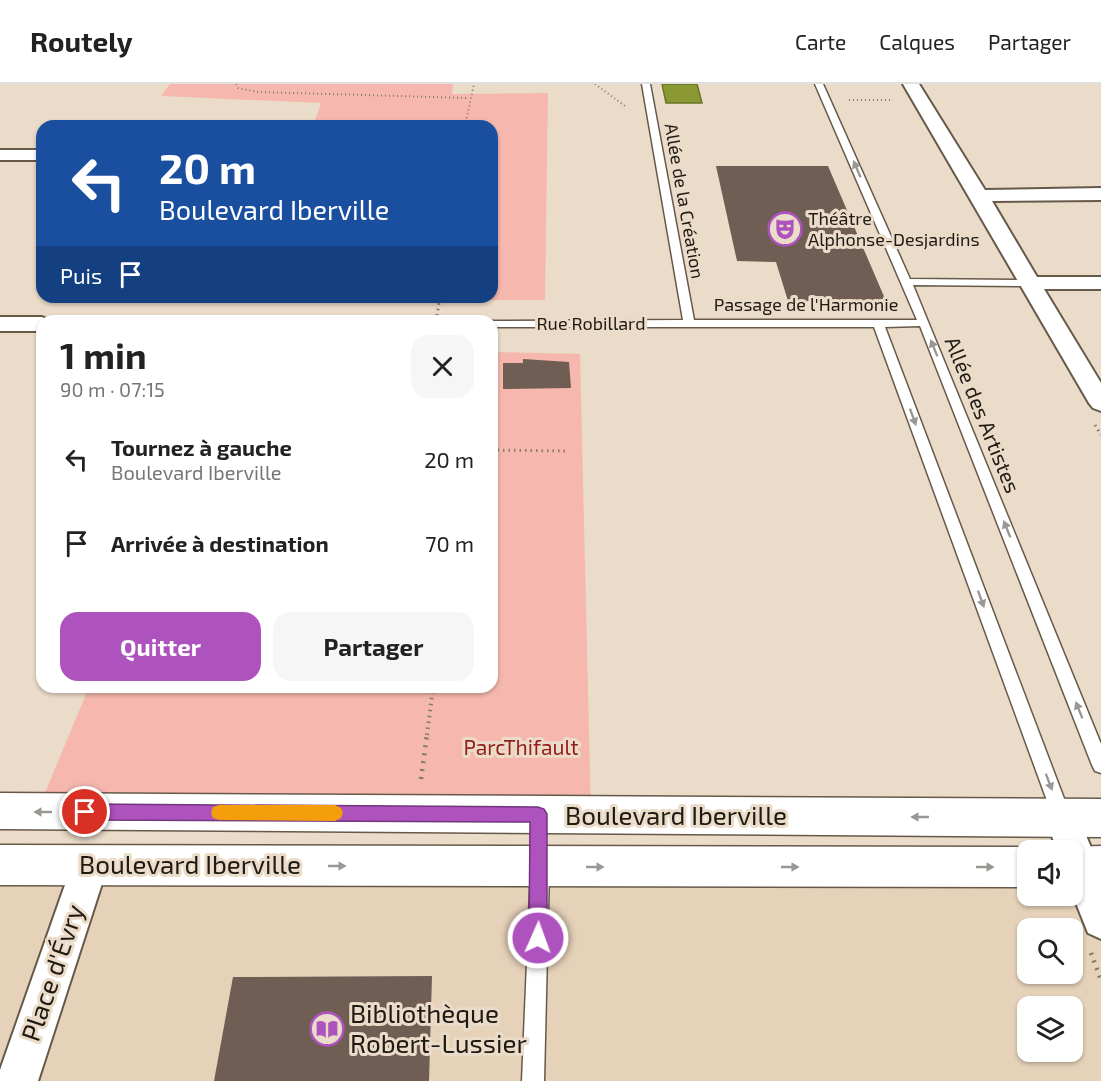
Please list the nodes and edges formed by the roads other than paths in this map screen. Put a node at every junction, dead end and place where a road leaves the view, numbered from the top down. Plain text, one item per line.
1 (646, 84) edge
2 (819, 84) edge
3 (910, 84) edge
4 (0, 155) edge
5 (36, 155) edge
6 (1101, 195) edge
7 (980, 196) junction
8 (905, 282) junction
9 (1028, 283) junction
10 (1101, 283) edge
11 (878, 322) junction
12 (924, 322) junction
13 (689, 323) junction
14 (0, 324) edge
15 (36, 324) edge
16 (498, 324) edge
17 (1101, 403) edge
18 (1101, 765) edge
19 (0, 811) edge
20 (538, 814) junction
21 (1062, 817) junction
22 (1101, 818) edge
23 (0, 865) edge
24 (90, 865) junction
25 (1085, 866) edge
26 (540, 867) junction
27 (1017, 867) edge
28 (1101, 920) edge
29 (16, 1081) edge
30 (533, 1081) edge

1 - 13 lane, Allée de la Création
8 -> 2 lane, Allée des Artistes
3 - 7 street
4 - 5 street
6 - 7 street
7 - 9 street
8 - 9 lane
8 - 12 lane, Allée des Artistes
9 - 10 street
9 - 17 street
11 - 12 lane, Passage de l'Harmonie
11 - 13 lane, Passage de l'Harmonie
11 -> 21 lane
18 -> 12 lane, Allée des Artistes
13 - 16 lane, Rue Robillard
14 - 15 street
20 -> 19 street, Boulevard Iberville
21 -> 20 street, Boulevard Iberville
20 - 26 street
21 - 22 street, Boulevard Iberville
21 - 25 street
23 - 24 street, Boulevard Iberville
24 -> 26 street, Boulevard Iberville
24 - 29 street, Place d'Évry
25 - 28 street
26 -> 27 street, Boulevard Iberville
26 - 30 lane

